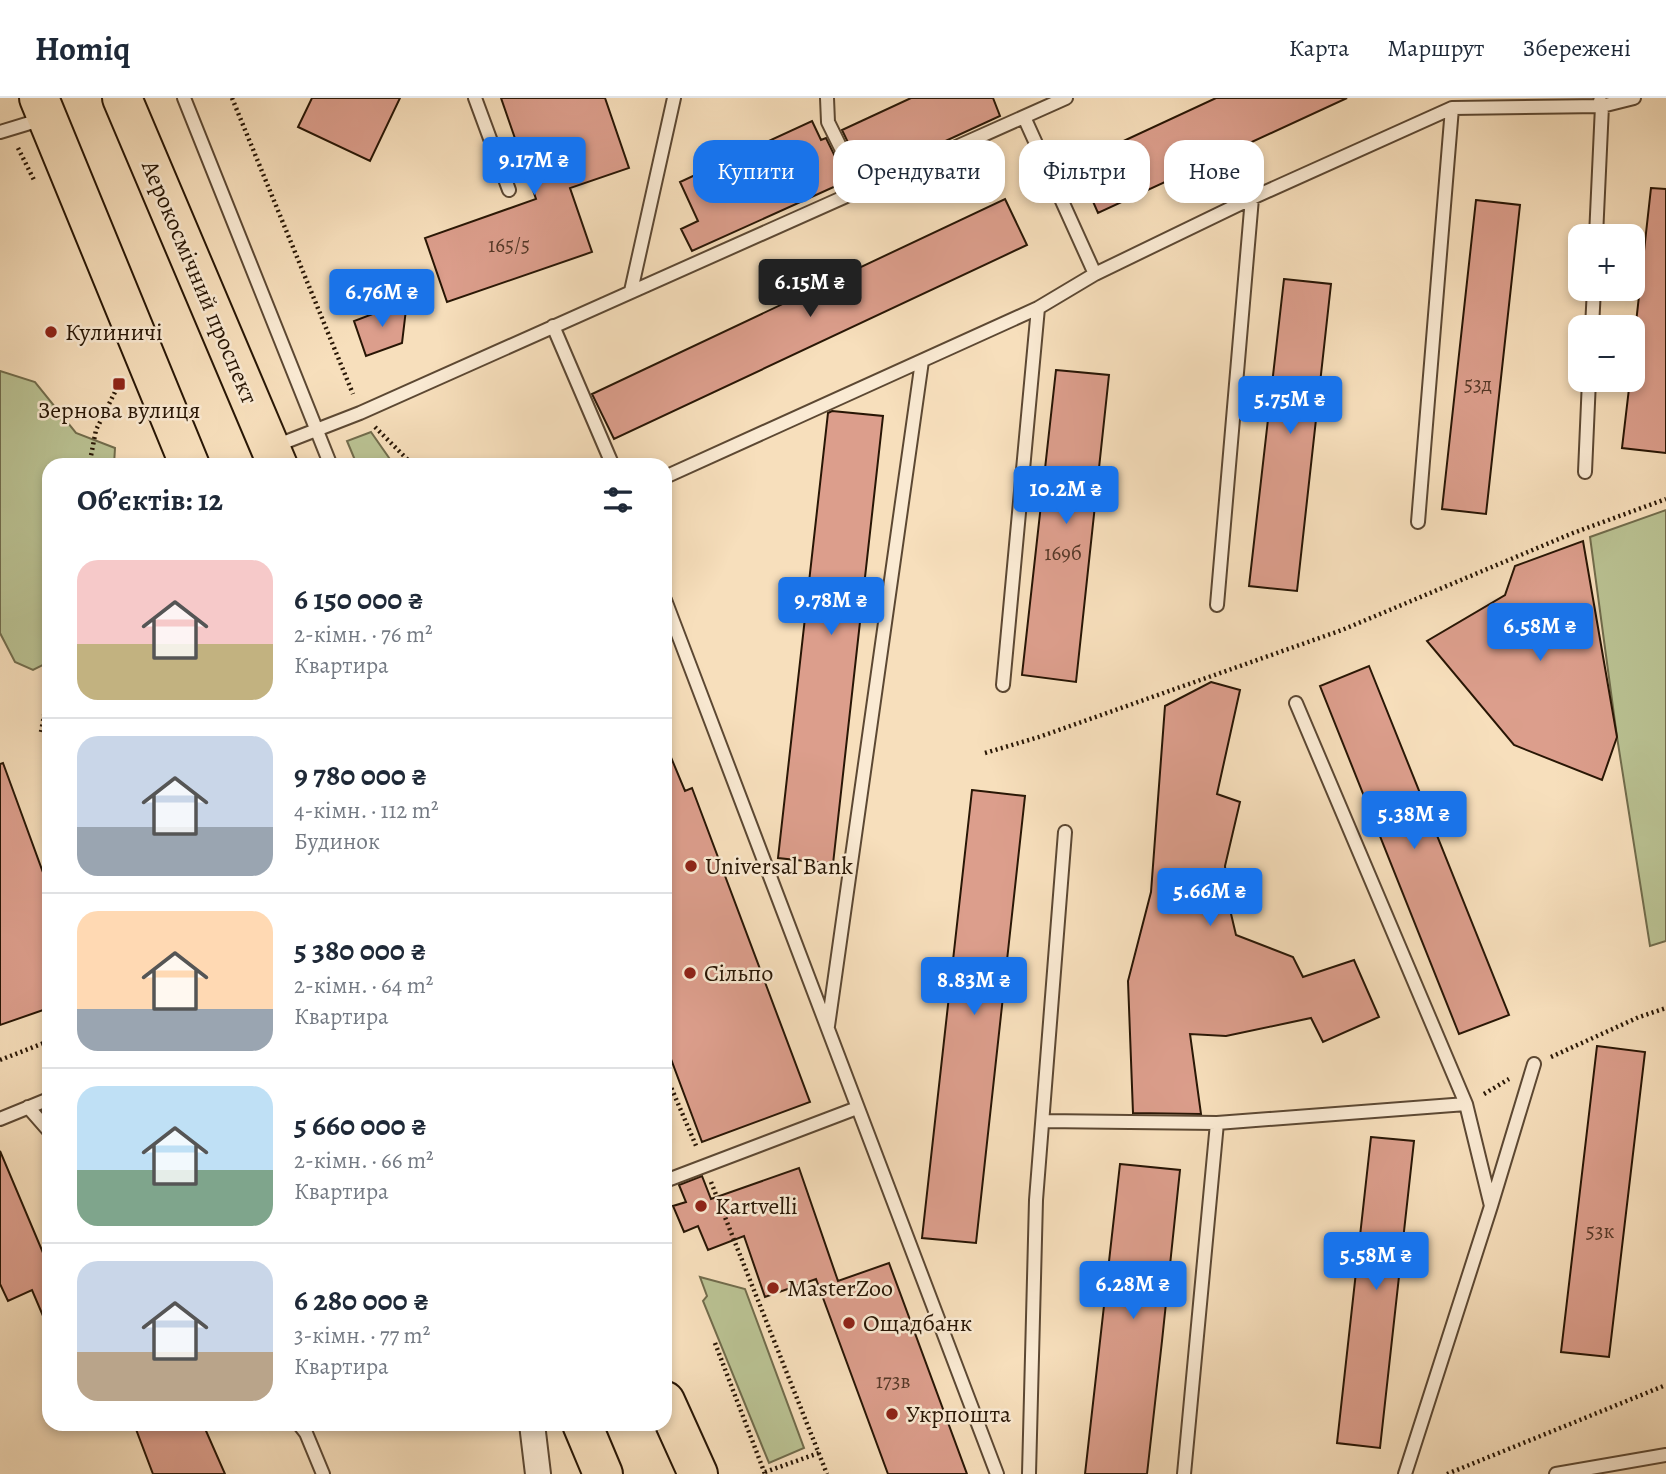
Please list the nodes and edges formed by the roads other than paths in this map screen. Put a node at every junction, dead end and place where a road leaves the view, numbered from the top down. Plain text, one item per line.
1 (122, 98) edge
2 (184, 98) edge
3 (475, 98) edge
4 (674, 98) edge
5 (827, 98) edge
6 (1066, 98) edge
7 (1634, 98) edge
8 (1600, 102) edge
9 (43, 108) edge
10 (1452, 108) junction
11 (1024, 117) junction
12 (0, 132) edge
13 (837, 140) edge
14 (974, 140) edge
15 (509, 190) dead end
16 (1264, 193) edge
17 (834, 203) edge
18 (1242, 203) edge
19 (1252, 203) edge
20 (1596, 224) edge
21 (1095, 274) junction
22 (631, 291) junction
23 (1038, 308) junction
24 (553, 326) junction
25 (922, 361) junction
26 (1588, 392) edge
27 (317, 430) junction
28 (275, 457) edge
29 (187, 458) edge
30 (328, 458) edge
31 (610, 458) edge
32 (1585, 472) dead end
33 (672, 474) edge
34 (1418, 522) dead end
35 (1217, 605) dead end
36 (672, 618) edge
37 (1003, 685) dead end
38 (1296, 704) dead end
39 (1065, 832) dead end
40 (828, 1029) junction
41 (1534, 1064) road end
42 (42, 1102) edge
43 (1466, 1104) junction
44 (28, 1107) junction
45 (857, 1108) junction
46 (0, 1119) edge
47 (1043, 1121) junction
48 (42, 1123) edge
49 (1217, 1123) junction
50 (672, 1178) edge
51 (1492, 1206) junction
52 (672, 1416) edge
53 (304, 1431) edge
54 (533, 1431) edge
55 (585, 1431) edge
56 (1666, 1455) edge
57 (323, 1474) edge
58 (538, 1474) edge
59 (603, 1474) edge
60 (698, 1474) edge
61 (997, 1474) edge
62 (1029, 1474) edge
63 (1184, 1474) edge
64 (1405, 1474) edge
65 (1556, 1474) edge

1 - 28 main road, Аерокосмічний проспект
2 - 27 lane
3 - 15 lane
4 - 22 lane
5 - 13 lane
6 - 11 lane
7 - 8 lane
8 - 10 lane
8 - 20 lane
9 - 12 lane
9 - 29 main road
10 - 16 lane
10 - 34 lane
11 - 14 lane
11 - 21 lane
17 - 22 lane
18 - 21 lane
19 - 35 lane
21 - 23 lane
22 - 24 lane
23 - 25 lane
23 - 37 lane
24 - 27 lane
24 - 31 lane
25 - 33 lane
25 - 40 lane
26 - 32 lane
27 - 28 lane
27 - 30 lane
36 - 40 lane
38 - 43 lane
39 - 47 lane
40 - 45 lane
41 - 51 lane
42 - 44 lane
43 - 49 lane
43 - 51 lane
44 - 46 lane
44 - 48 lane
45 - 50 lane
45 - 61 lane
47 - 49 lane
47 - 62 lane
49 - 63 lane
51 - 64 lane
52 - 60 main road
53 - 57 lane
54 - 58 street
55 - 59 main road
56 - 65 lane

